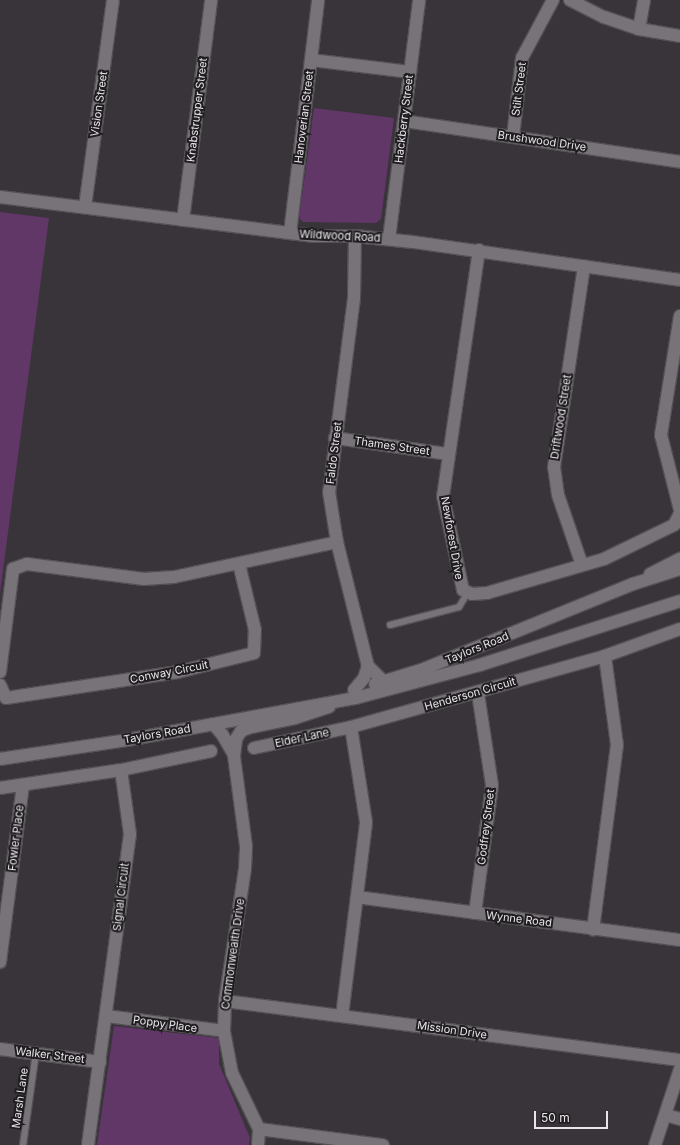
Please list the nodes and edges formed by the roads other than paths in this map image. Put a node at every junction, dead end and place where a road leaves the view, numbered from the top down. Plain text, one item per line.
1 (113, 0) edge
2 (211, 0) edge
3 (318, 0) edge
4 (419, 0) edge
5 (553, 0) edge
6 (570, 0) edge
7 (644, 0) edge
8 (639, 29) junction
9 (680, 36) edge
10 (311, 60) junction
11 (410, 72) junction
12 (404, 121) junction
13 (513, 137) junction
14 (680, 162) edge
15 (0, 197) edge
16 (85, 208) junction
17 (182, 220) junction
18 (290, 233) junction
19 (355, 236) junction
20 (389, 239) junction
21 (479, 250) junction
22 (584, 266) junction
23 (680, 280) edge
24 (680, 316) edge
25 (335, 438) junction
26 (448, 454) junction
27 (680, 508) edge
28 (338, 542) junction
29 (680, 559) edge
30 (239, 564) junction
31 (582, 565) junction
32 (680, 569) edge
33 (633, 584) junction
34 (468, 592) junction
35 (680, 601) edge
36 (390, 625) dead end
37 (680, 629) edge
38 (605, 656) junction
39 (368, 666) junction
40 (0, 672) edge
41 (384, 682) junction
42 (0, 686) edge
43 (478, 693) junction
44 (355, 694) junction
45 (213, 724) junction
46 (351, 727) junction
47 (254, 748) dead end
48 (210, 751) dead end
49 (0, 753) edge
50 (44, 754) junction
51 (234, 756) junction
52 (0, 759) edge
53 (121, 770) junction
54 (23, 785) junction
55 (0, 788) edge
56 (357, 897) junction
57 (475, 913) junction
58 (594, 929) junction
59 (680, 940) edge
60 (0, 962) edge
61 (225, 1001) junction
62 (106, 1016) junction
63 (342, 1016) junction
64 (224, 1031) junction
65 (0, 1049) edge
66 (36, 1053) junction
67 (680, 1060) edge
68 (100, 1062) junction
69 (680, 1069) edge
70 (666, 1115) junction
71 (680, 1119) edge
72 (259, 1129) junction
73 (23, 1145) edge
74 (88, 1145) edge
75 (258, 1145) edge
76 (380, 1145) edge
77 (655, 1145) edge

1 - 16 street, Vision Street
2 - 17 street, Knabstrupper Street
3 - 10 street, Hanoverian Street
4 - 11 street, Hackberry Street
5 - 13 street, Stilt Street
6 - 8 street
7 - 8 street
8 - 9 street
10 - 11 street
10 - 18 street, Hanoverian Street
11 - 12 street, Hackberry Street
12 - 13 street, Brushwood Drive
12 - 20 street, Hackberry Street
13 - 14 street, Brushwood Drive
15 - 16 street, Wildwood Road
16 - 17 street, Wildwood Road
17 - 18 street, Wildwood Road
18 - 19 street, Wildwood Road
19 - 20 street, Wildwood Road
19 - 25 street, Faldo Street
20 - 21 street, Wildwood Road
21 - 22 street, Wildwood Road
21 - 26 street, Newforest Drive
22 - 23 street, Wildwood Road
22 - 31 street, Driftwood Street
24 - 27 street, Newforest Drive
25 - 26 street, Thames Street
25 - 28 street, Faldo Street
26 - 34 street, Newforest Drive
27 - 31 street, Newforest Drive
28 - 30 street
28 - 39 street, Faldo Street
29 - 33 street
30 - 40 street
30 - 42 street, Conway Circuit
31 - 34 street, Newforest Drive
32 - 33 street, Taylors Road
33 - 41 street, Taylors Road
34 - 36 lane
35 - 44 street, Taylors Road
37 - 38 street, Henderson Circuit
38 - 43 street, Henderson Circuit
38 - 58 street
39 - 41 street
39 - 44 street
41 - 44 street, Taylors Road
43 - 46 street, Henderson Circuit
43 - 57 street, Godfrey Street
44 - 45 street, Taylors Road
44 - 51 street, Commonwealth Drive
45 - 50 street, Taylors Road
45 - 51 street, Commonwealth Drive
46 - 47 street, Elder Lane
46 - 56 street
48 - 53 street
49 - 50 street, Taylors Road
50 - 52 street, Taylors Road
51 - 61 street, Commonwealth Drive
53 - 54 street
53 - 62 street, Signal Circuit
54 - 55 street
54 - 60 street, Fowler Place
56 - 57 street, Wynne Road
56 - 63 street
57 - 58 street, Wynne Road
58 - 59 street, Wynne Road
61 - 63 street, Mission Drive
61 - 64 street, Commonwealth Drive
62 - 64 street, Poppy Place
62 - 68 street, Signal Circuit
63 - 67 street, Mission Drive
64 - 72 street, Commonwealth Drive
65 - 66 street, Walker Street
66 - 68 street, Walker Street
66 - 73 lane, Marsh Lane
68 - 74 street, Signal Circuit
69 - 70 street
70 - 71 street
70 - 77 street
72 - 75 street, Commonwealth Drive
72 - 76 street

